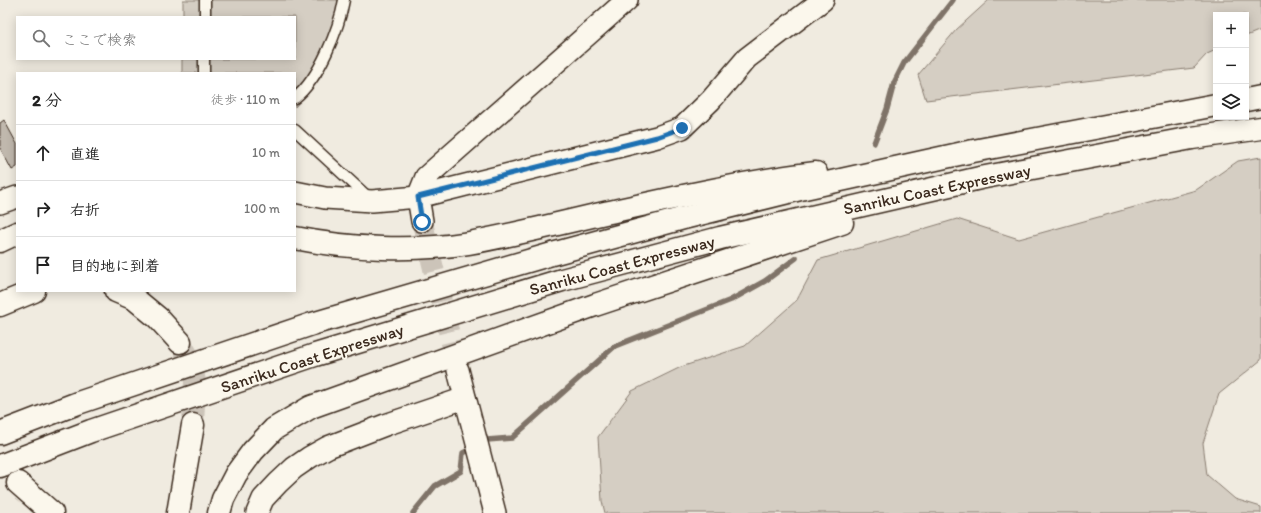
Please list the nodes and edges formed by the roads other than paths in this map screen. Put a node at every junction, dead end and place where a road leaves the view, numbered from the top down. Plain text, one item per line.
1 (205, 0) edge
2 (344, 0) edge
3 (627, 0) edge
4 (823, 0) edge
5 (205, 16) edge
6 (204, 60) edge
7 (204, 72) edge
8 (296, 97) edge
9 (1261, 98) edge
10 (1249, 100) edge
11 (1213, 106) edge
12 (1261, 128) edge
13 (296, 131) edge
14 (968, 152) junction
15 (980, 178) junction
16 (296, 192) edge
17 (16, 197) edge
18 (418, 197) junction
19 (372, 201) junction
20 (0, 203) edge
21 (422, 222) tunnel mouth
22 (16, 233) edge
23 (296, 238) edge
24 (0, 241) edge
25 (32, 292) edge
26 (118, 292) edge
27 (0, 305) edge
28 (180, 342) tunnel mouth
29 (458, 370) tunnel mouth
30 (465, 398) junction
31 (193, 425) tunnel mouth
32 (0, 433) edge
33 (0, 466) edge
34 (18, 483) dead end
35 (52, 513) edge
36 (178, 513) edge
37 (219, 513) edge
38 (257, 513) edge
39 (495, 513) edge

1 - 5 lane
2 - 8 lane
3 - 18 street
4 - 18 street
6 - 7 lane
9 - 10 highway
11 - 14 highway, Sanriku Coast Expressway
12 - 15 highway, Sanriku Coast Expressway
13 - 19 lane
14 - 23 highway
14 - 32 highway, Sanriku Coast Expressway
15 - 33 highway, Sanriku Coast Expressway
15 - 37 highway
16 - 19 street
17 - 20 street
18 - 19 street
18 - 21 street
22 - 24 highway
25 - 27 highway
26 - 28 highway
29 - 30 street
30 - 38 street
30 - 39 street
31 - 36 highway
34 - 35 highway

